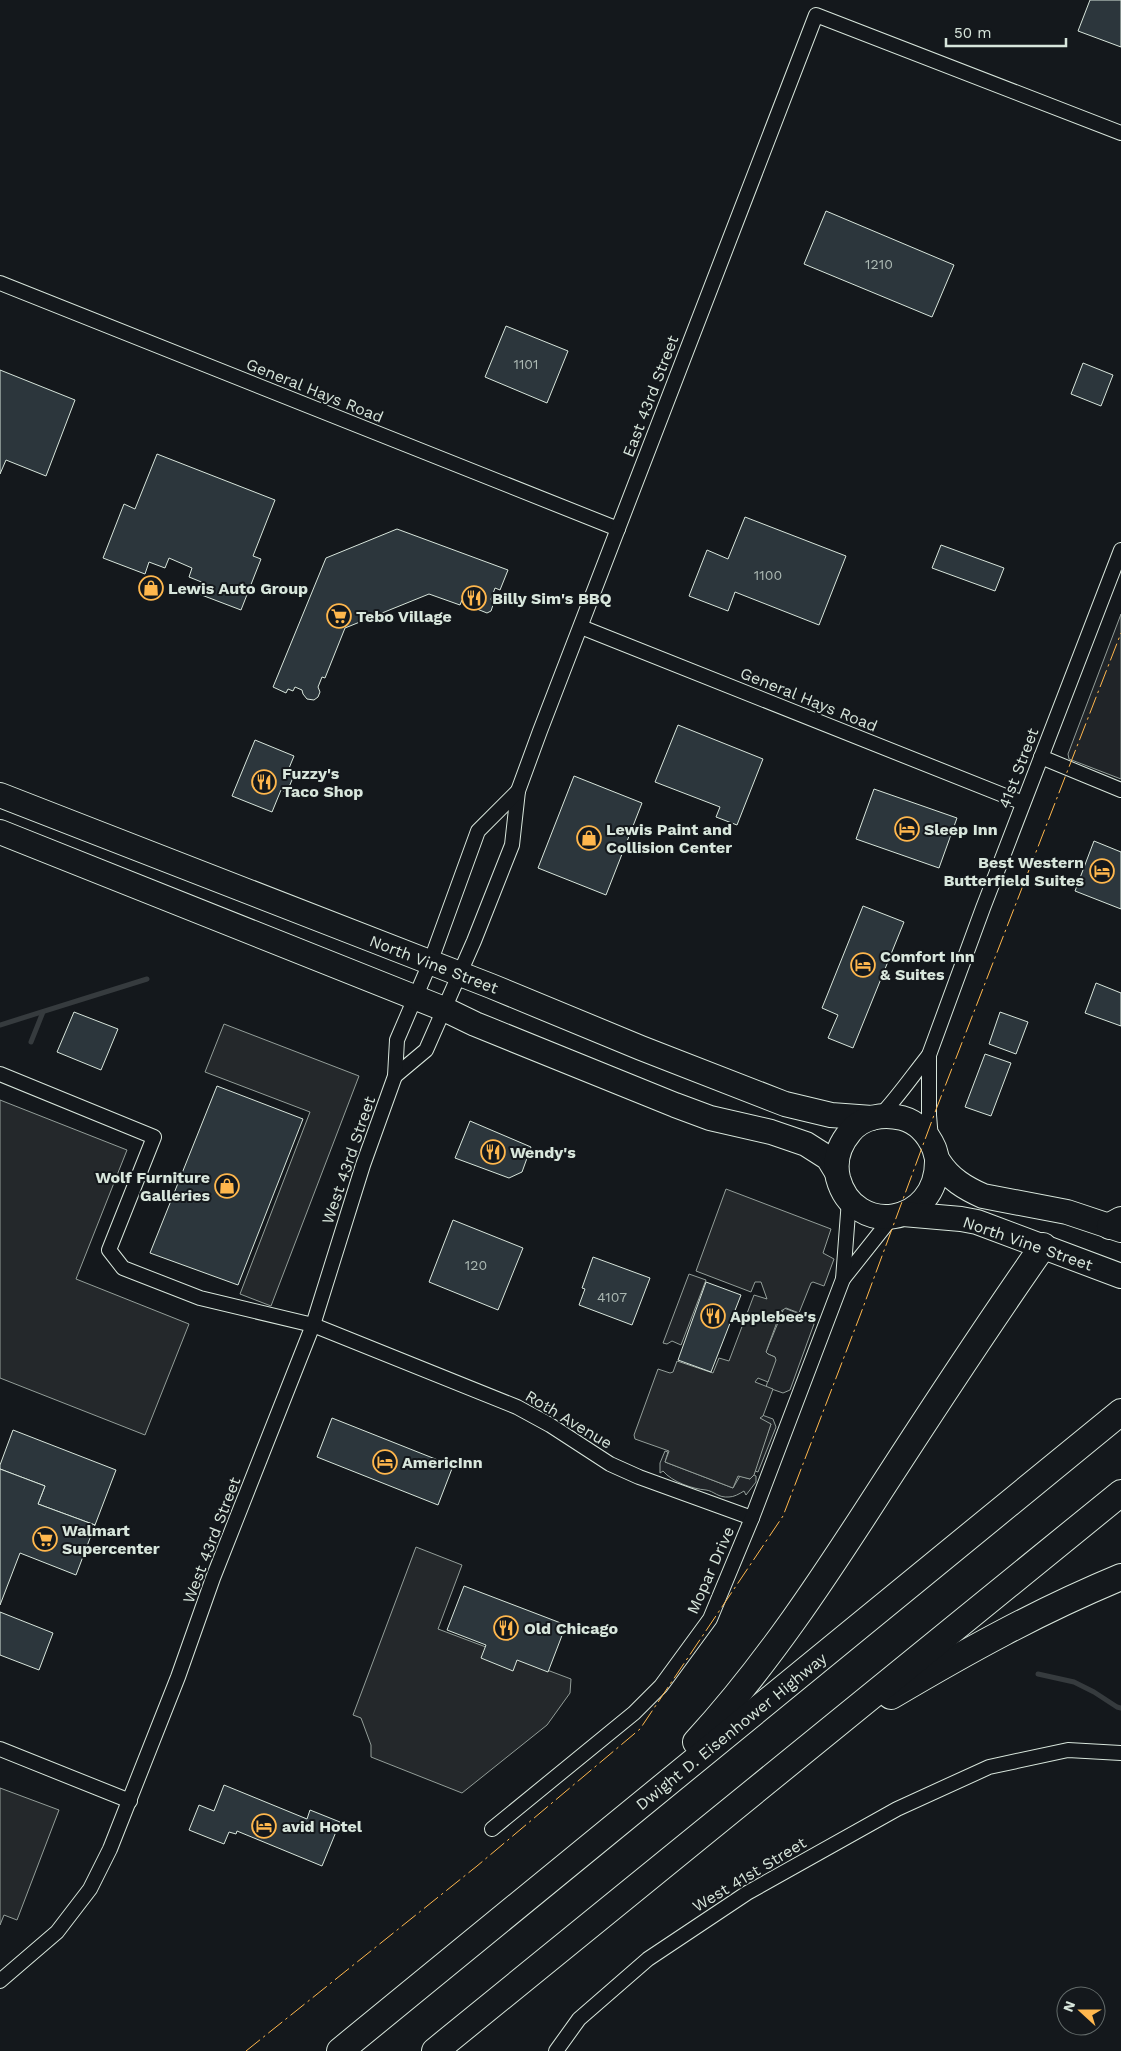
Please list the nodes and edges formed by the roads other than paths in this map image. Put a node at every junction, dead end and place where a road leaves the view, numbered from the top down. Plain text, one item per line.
1 (1121, 133) edge
2 (0, 283) edge
3 (618, 529) junction
4 (1121, 550) edge
5 (581, 627) junction
6 (1041, 757) junction
7 (1121, 790) edge
8 (518, 791) junction
9 (0, 795) edge
10 (1024, 803) junction
11 (0, 832) edge
12 (430, 962) junction
13 (460, 974) junction
14 (414, 998) junction
15 (444, 1009) junction
16 (929, 1055) junction
17 (0, 1074) edge
18 (395, 1076) junction
19 (876, 1116) junction
20 (934, 1151) junction
21 (836, 1171) junction
22 (850, 1200) junction
23 (898, 1215) junction
24 (1117, 1225) edge
25 (1043, 1246) junction
26 (1121, 1276) edge
27 (843, 1279) junction
28 (313, 1326) junction
29 (1121, 1412) edge
30 (1121, 1493) edge
31 (752, 1518) junction
32 (1121, 1578) edge
33 (811, 1744) junction
34 (0, 1749) edge
35 (1121, 1753) edge
36 (130, 1801) junction
37 (633, 1811) junction
38 (492, 1829) dead end
39 (0, 1981) edge
40 (340, 2051) edge
41 (435, 2051) edge
42 (556, 2051) edge

1 - 3 street, East 43rd Street
2 - 3 street, General Hays Road
3 - 5 street, East 43rd Street
4 - 6 street, 41st Street
5 - 8 street, East 43rd Street
5 - 10 street, General Hays Road
6 - 7 street
6 - 10 street, 41st Street
8 - 12 street, East 43rd Street
8 - 13 street, East 43rd Street
9 - 12 highway, North Vine Street
10 - 16 street, 41st Street
11 - 14 highway
12 - 13 highway, North Vine Street
12 - 14 street, East 43rd Street
13 - 15 street, East 43rd Street
13 - 19 highway, North Vine Street
14 - 15 highway
14 - 18 street, East 43rd Street
15 - 18 street, East 43rd Street
15 - 21 highway
16 - 19 street, 41st Street
16 - 20 street, 41st Street
17 - 28 street, Roth Avenue
18 - 28 street, West 43rd Street
19 - 20 highway
19 - 21 highway
20 - 23 highway
20 - 24 highway, North Vine Street
21 - 22 highway
22 - 23 highway
22 - 27 street, Mopar Drive
23 - 25 highway, North Vine Street
23 - 27 street, Mopar Drive
25 - 26 highway, North Vine Street
25 - 37 highway
27 - 31 street, Mopar Drive
28 - 31 street, Roth Avenue
28 - 36 street, West 43rd Street
29 - 37 highway, Dwight D. Eisenhower Highway
30 - 33 highway
31 - 38 street, Mopar Drive
32 - 33 highway
33 - 41 highway
34 - 36 street
35 - 42 street, West 41st Street
36 - 39 street, West 43rd Street
37 - 40 highway, Dwight D. Eisenhower Highway

